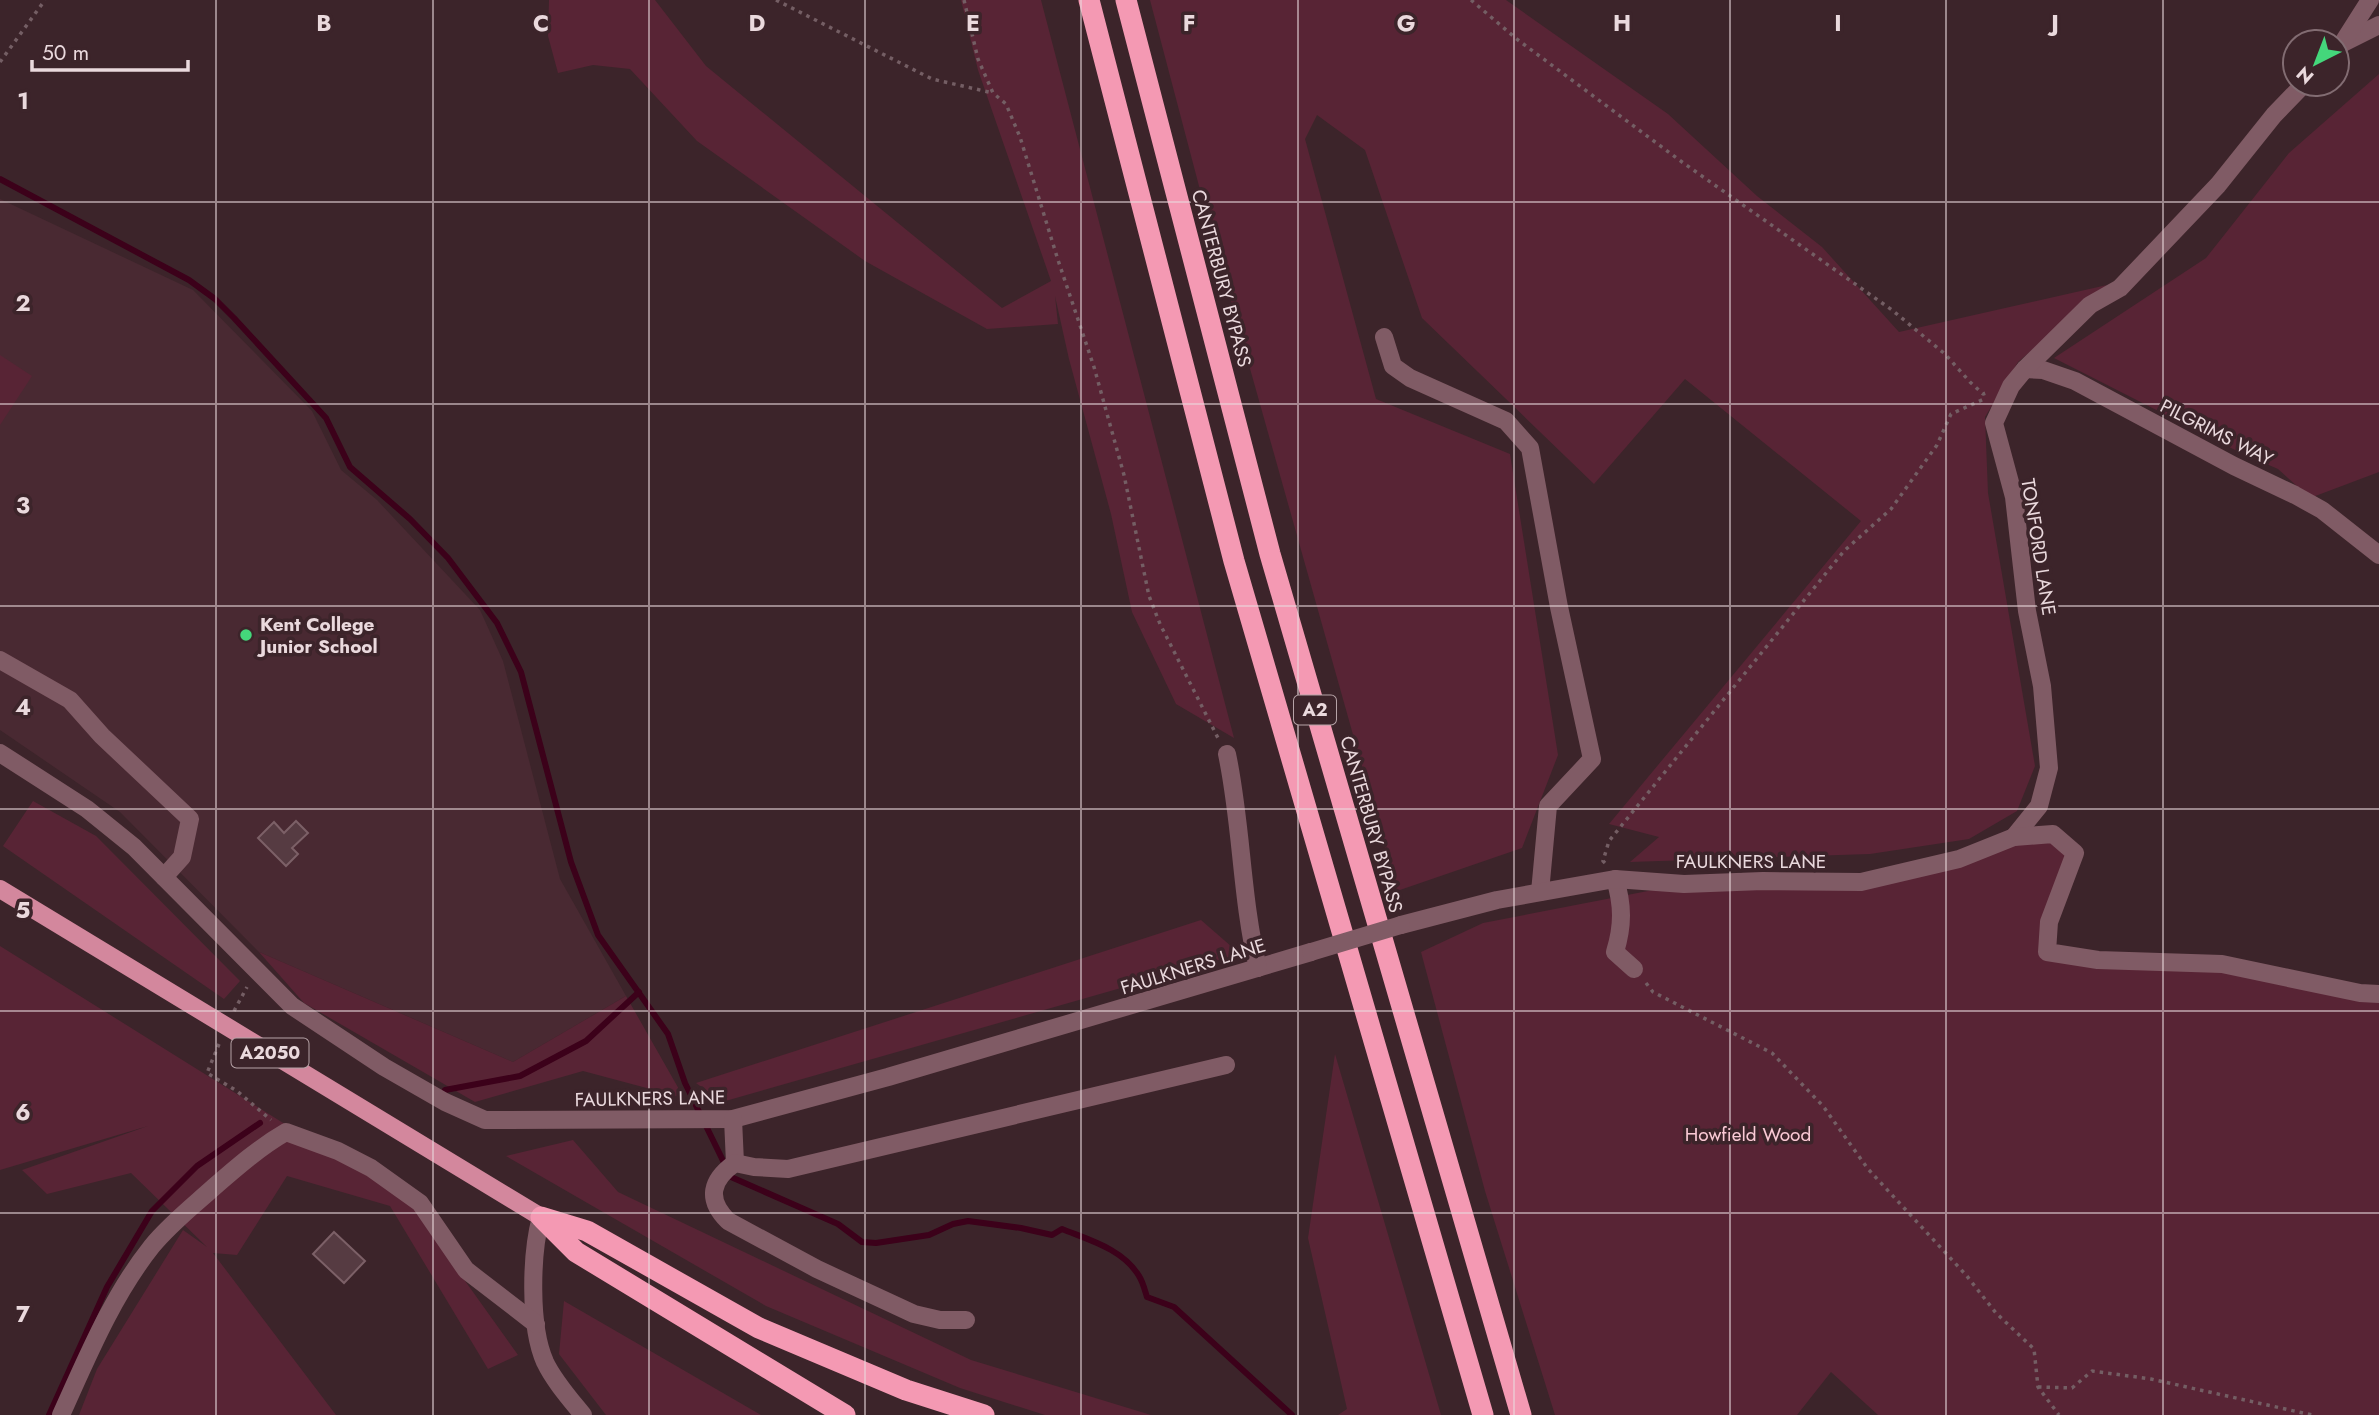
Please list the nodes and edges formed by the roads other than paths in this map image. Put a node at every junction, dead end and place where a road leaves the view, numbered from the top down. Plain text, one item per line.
1 (1089, 0) edge
2 (1126, 0) edge
3 (2370, 0) edge
4 (2379, 24) edge
5 (2351, 30) edge
6 (2351, 41) edge
7 (2290, 98) edge
8 (1384, 337) dead end
9 (2025, 369) junction
10 (2379, 555) edge
11 (0, 660) edge
12 (0, 752) edge
13 (1227, 754) road end
14 (2014, 837) junction
15 (164, 877) junction
16 (1615, 879) junction
17 (0, 889) edge
18 (1540, 892) junction
19 (1258, 968) junction
20 (1634, 969) road end
21 (2379, 994) edge
22 (1226, 1065) dead end
23 (725, 1119) junction
24 (731, 1166) junction
25 (541, 1217) junction
26 (967, 1320) dead end
27 (536, 1324) junction
28 (61, 1415) edge
29 (583, 1415) edge
30 (845, 1415) edge
31 (984, 1415) edge
32 (1483, 1415) edge
33 (1521, 1415) edge

1 - 32 highway, A2
2 - 33 highway, CANTERBURY BYPASS / A2
3 - 5 street
4 - 6 street
7 - 9 street, TONFORD LANE
8 - 18 street
9 - 10 street, PILGRIMS WAY
9 - 14 street, TONFORD LANE
11 - 15 street
12 - 15 street, FAULKNERS LANE
13 - 19 street
14 - 16 street, FAULKNERS LANE
14 - 21 street, FAULKNERS LANE
15 - 23 street, FAULKNERS LANE
16 - 18 street, FAULKNERS LANE
16 - 20 street
17 - 25 main road, A2050
18 - 19 street, FAULKNERS LANE, bridge
19 - 23 street, FAULKNERS LANE
22 - 24 street
23 - 24 street
24 - 26 street
25 - 27 street
25 - 30 highway
25 - 31 highway
27 - 28 street
27 - 29 street

